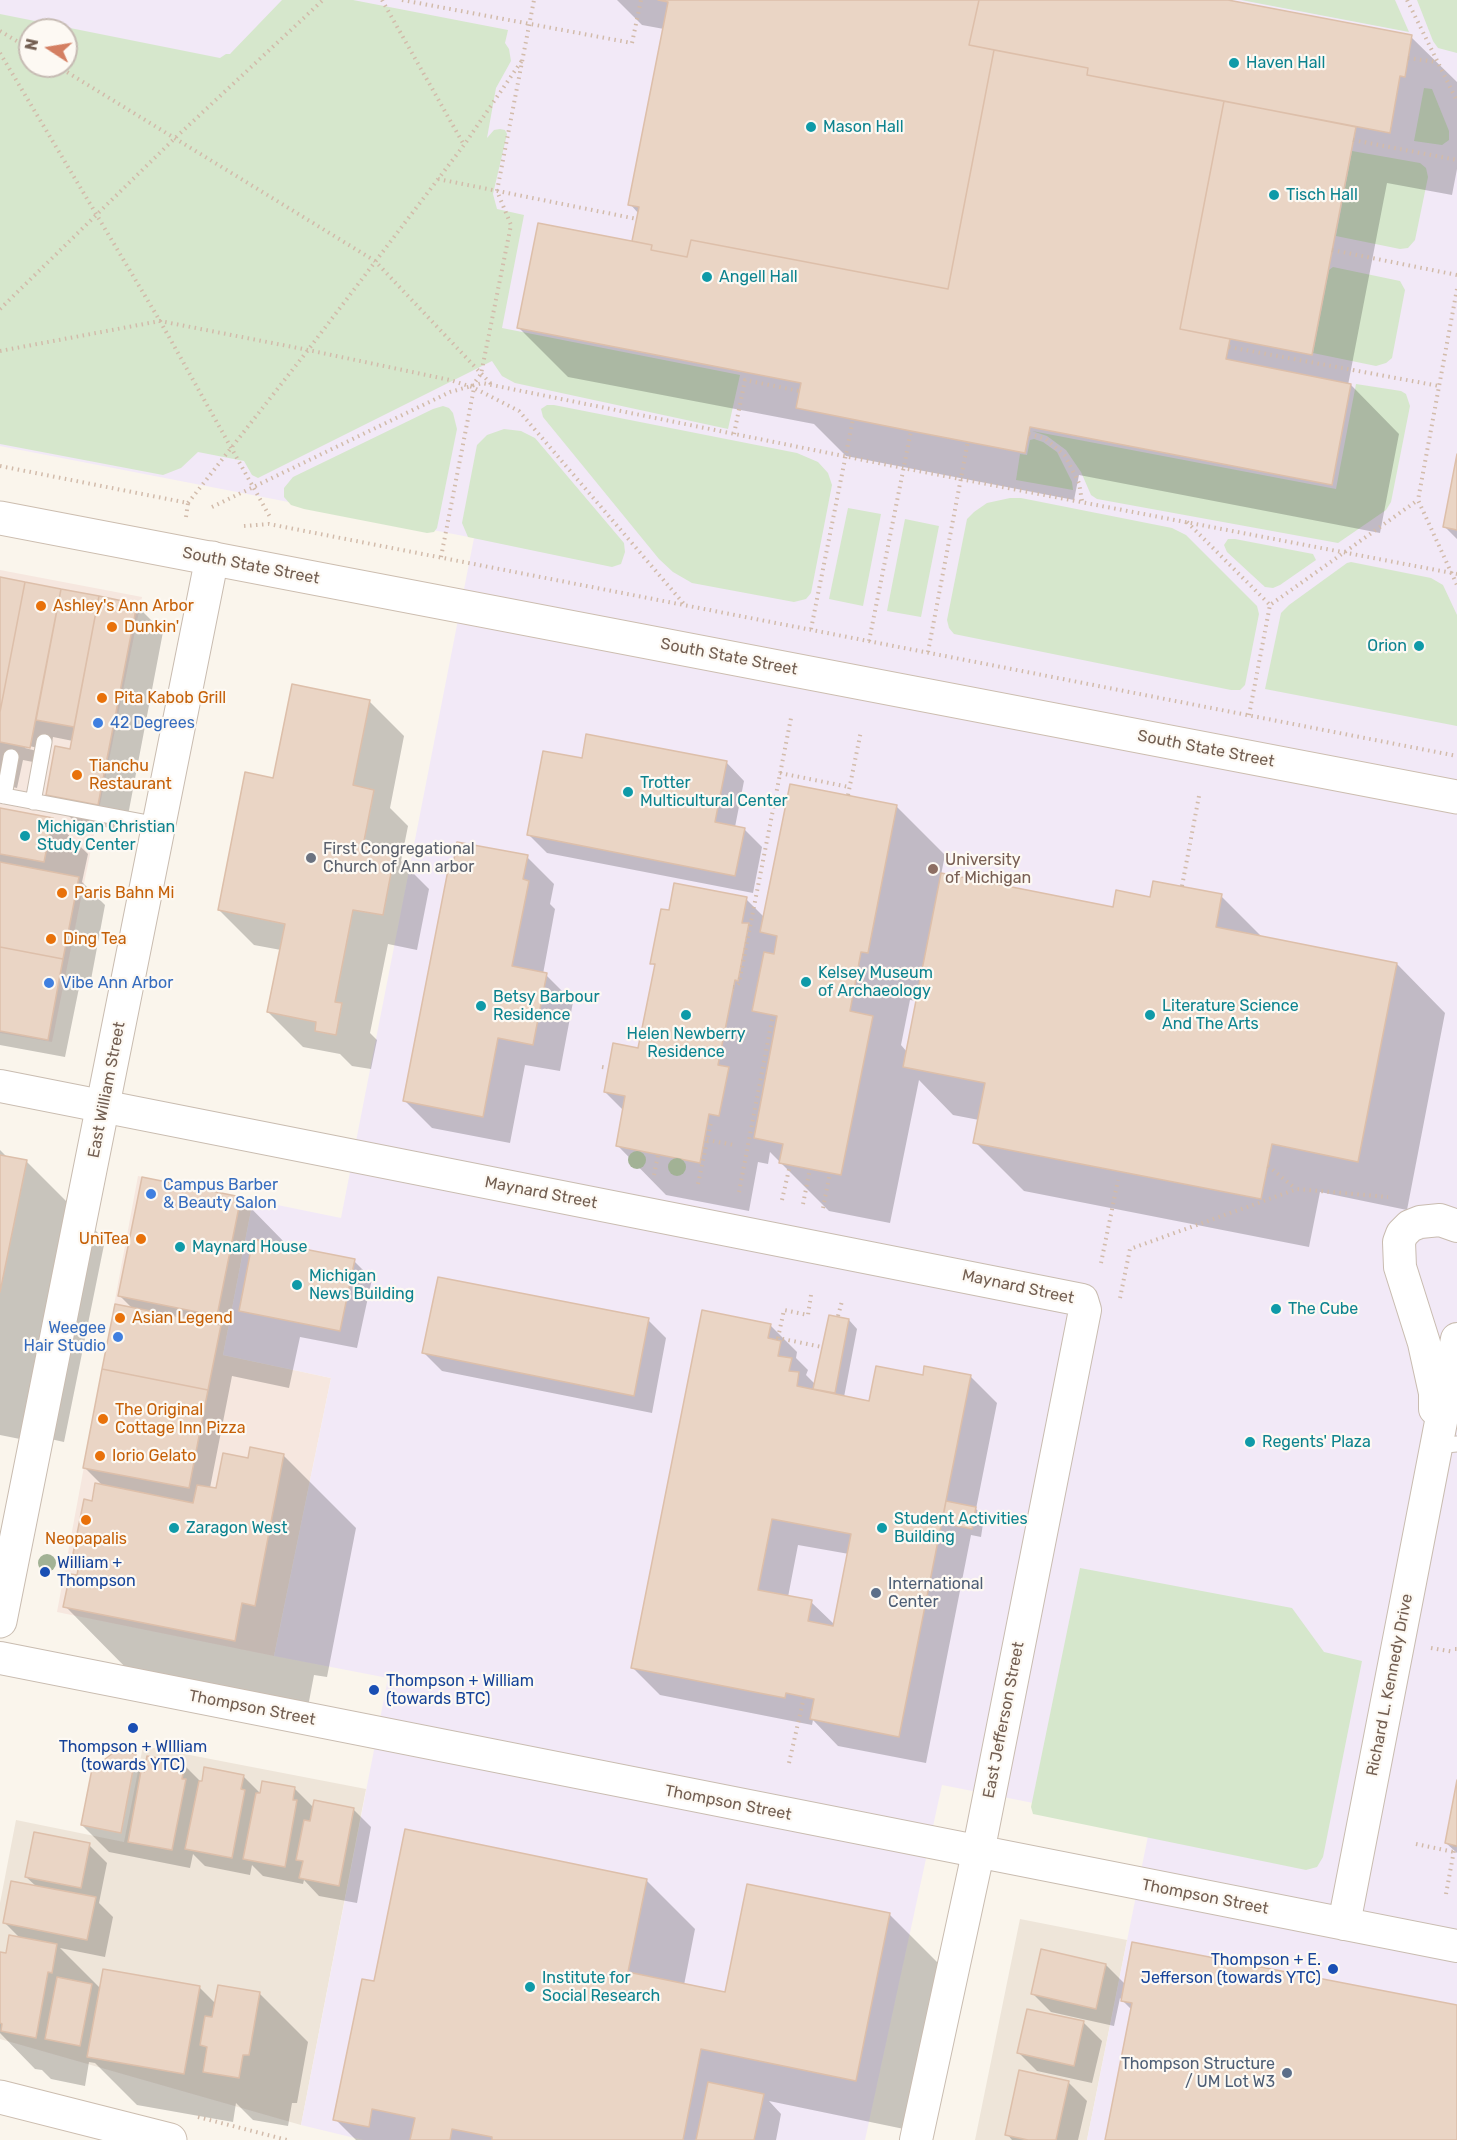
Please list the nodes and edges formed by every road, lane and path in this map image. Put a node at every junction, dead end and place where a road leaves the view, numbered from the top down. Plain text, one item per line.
1 (323, 0) edge
2 (382, 0) edge
3 (402, 0) edge
4 (534, 0) edge
5 (641, 0) edge
6 (1407, 0) edge
7 (530, 24) junction
8 (0, 31) edge
9 (18, 42) edge
10 (0, 53) edge
11 (1408, 58) dead end
12 (523, 59) junction
13 (1437, 62) junction
14 (76, 78) edge
15 (1457, 102) edge
16 (174, 139) junction
17 (1353, 140) dead end
18 (464, 146) junction
19 (1457, 160) edge
20 (438, 179) junction
21 (497, 191) junction
22 (97, 214) junction
23 (637, 219) dead end
24 (1332, 250) dead end
25 (375, 261) junction
26 (1457, 276) edge
27 (1457, 289) edge
28 (0, 309) edge
29 (160, 321) junction
30 (1229, 347) dead end
31 (308, 350) junction
32 (0, 351) edge
33 (481, 374) junction
34 (493, 386) junction
35 (1439, 386) junction
36 (473, 388) junction
37 (799, 391) dead end
38 (853, 419) dead end
39 (911, 430) dead end
40 (734, 434) junction
41 (1029, 434) dead end
42 (968, 441) dead end
43 (231, 448) junction
44 (845, 456) junction
45 (0, 466) edge
46 (903, 468) junction
47 (961, 479) junction
48 (253, 487) junction
49 (1418, 500) junction
50 (1082, 501) junction
51 (212, 507) dead end
52 (270, 517) dead end
53 (0, 518) edge
54 (1186, 522) junction
55 (233, 527) dead end
56 (1342, 553) junction
57 (441, 557) junction
58 (212, 558) junction
59 (1451, 573) junction
60 (1457, 574) edge
61 (1457, 585) edge
62 (685, 605) junction
63 (1270, 605) junction
64 (811, 630) junction
65 (869, 641) junction
66 (928, 652) junction
67 (1250, 715) junction
68 (791, 717) dead end
69 (861, 731) dead end
70 (44, 742) dead end
71 (1457, 756) edge
72 (11, 757) dead end
73 (780, 773) junction
74 (849, 787) junction
75 (848, 795) dead end
76 (2, 796) edge
77 (1199, 796) dead end
78 (1457, 798) edge
79 (33, 802) junction
80 (159, 825) junction
81 (1182, 886) dead end
82 (733, 987) dead end
83 (773, 1015) dead end
84 (602, 1067) dead end
85 (608, 1068) dead end
86 (0, 1086) edge
87 (104, 1107) junction
88 (708, 1122) dead end
89 (707, 1140) junction
90 (734, 1145) dead end
91 (658, 1155) dead end
92 (790, 1165) dead end
93 (1268, 1166) dead end
94 (810, 1169) dead end
95 (830, 1173) dead end
96 (654, 1175) dead end
97 (1118, 1180) dead end
98 (698, 1184) dead end
99 (1297, 1189) junction
100 (739, 1192) dead end
101 (1389, 1197) dead end
102 (782, 1200) dead end
103 (803, 1204) dead end
104 (823, 1208) dead end
105 (1457, 1226) edge
106 (1101, 1263) dead end
107 (811, 1295) dead end
108 (1082, 1300) joint
109 (842, 1301) dead end
110 (1118, 1305) dead end
111 (838, 1316) dead end
112 (1457, 1339) edge
113 (822, 1347) dead end
114 (1446, 1445) edge
115 (974, 1518) dead end
116 (993, 1523) dead end
117 (0, 1621) edge
118 (1421, 1646) dead end
119 (1455, 1650) edge
120 (0, 1658) edge
121 (804, 1697) dead end
122 (789, 1763) dead end
123 (1416, 1844) dead end
124 (1455, 1845) dead end
125 (1454, 1852) junction
126 (978, 1853) junction
127 (1446, 1894) dead end
128 (1344, 1924) junction
129 (1457, 1946) edge
130 (0, 2097) edge
131 (170, 2140) edge
132 (916, 2140) edge

1 - 16 path
2 - 18 path
3 - 7 path
4 - 7 path
5 - 7 path
6 - 13 path
7 - 12 path
8 - 9 path
10 - 22 path
11 - 13 path
12 - 18 path
12 - 21 path
13 - 15 path
14 - 16 path
16 - 22 path
16 - 25 path
17 - 19 path
18 - 20 path
20 - 21 path
20 - 25 path
21 - 23 path
21 - 33 path
22 - 28 path
22 - 29 path
24 - 26 path
25 - 31 path
25 - 33 path
27 - 35 path
29 - 31 path
29 - 32 path
29 - 43 path
30 - 35 path
31 - 36 path
31 - 43 path
33 - 34 path
33 - 36 path
34 - 36 path
34 - 40 path
35 - 49 path
36 - 48 path
36 - 57 path
36 - 62 path
37 - 40 path
38 - 44 path
39 - 46 path
40 - 44 path
41 - 50 path
42 - 47 path
43 - 45 path
43 - 48 path
44 - 46 path
44 - 64 path
46 - 47 path
46 - 65 path
47 - 50 path
47 - 66 path
48 - 51 path
48 - 52 path
49 - 56 path
49 - 59 path
50 - 54 path
53 - 58 main road, South State Street
54 - 56 path
54 - 63 path
55 - 57 path
56 - 59 path
56 - 63 path
57 - 62 path
58 - 78 main road, South State Street
58 - 80 main road, East William Street
59 - 60 path
59 - 61 path
62 - 64 path
63 - 67 path
64 - 65 path
65 - 66 path
66 - 67 path
67 - 71 path
68 - 73 path
69 - 74 path
70 - 79 lane
72 - 76 lane
73 - 74 path
73 - 82 path
74 - 75 path
76 - 79 lane
77 - 81 path
79 - 80 lane
80 - 87 main road, East William Street
83 - 100 path
84 - 85 path
86 - 87 street, Maynard Street
87 - 108 street, Maynard Street
87 - 117 main road, East William Street
88 - 89 path
89 - 90 path
89 - 98 path
91 - 96 path
92 - 102 path
93 - 99 path
94 - 103 path
95 - 104 path
97 - 106 path
99 - 101 path
99 - 110 path
105 - 114 street, Richard L. Kennedy Drive
107 - 113 path
108 - 126 street, East Jefferson Street
109 - 111 path
112 - 114 street, Richard L. Kennedy Drive
114 - 128 street, Richard L. Kennedy Drive
115 - 116 path
118 - 119 path
120 - 126 street, Thompson Street
121 - 122 path
123 - 125 path
124 - 125 path
125 - 127 path
126 - 128 street, Thompson Street
126 - 132 street, East Jefferson Street
128 - 129 street, Thompson Street
130 - 131 main road

